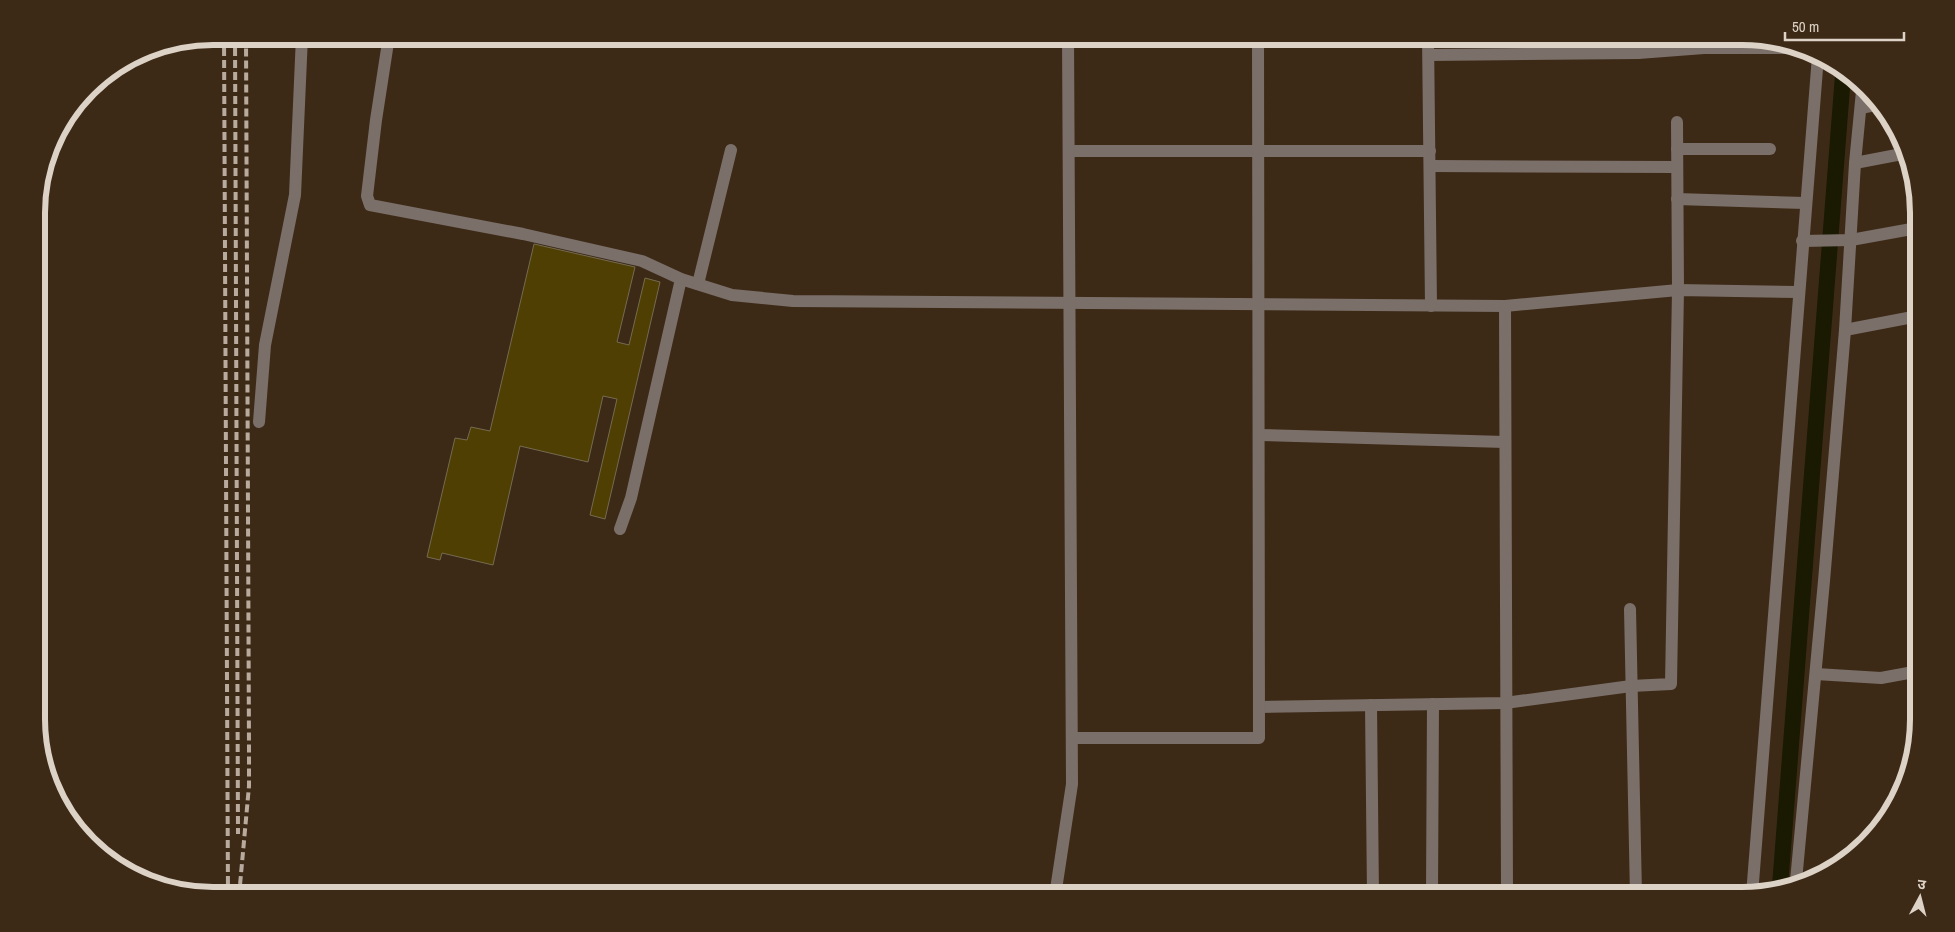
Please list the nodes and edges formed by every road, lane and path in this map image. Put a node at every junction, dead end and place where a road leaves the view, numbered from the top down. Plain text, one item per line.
1 (302, 45) edge
2 (388, 45) edge
3 (1068, 45) edge
4 (1258, 45) edge
5 (1428, 45) edge
6 (1638, 45) edge
7 (1686, 45) edge
8 (1638, 53) junction
9 (1429, 55) junction
10 (1817, 64) edge
11 (1862, 95) edge
12 (1871, 106) edge
13 (1862, 108) junction
14 (1677, 122) dead end
15 (1677, 149) junction
16 (1770, 149) dead end
17 (731, 150) dead end
18 (1070, 151) junction
19 (1258, 151) junction
20 (1430, 151) junction
21 (1899, 155) edge
22 (1855, 164) junction
23 (1430, 166) junction
24 (1677, 167) junction
25 (1677, 199) junction
26 (1805, 203) junction
27 (1910, 229) edge
28 (1846, 240) junction
29 (1808, 241) junction
30 (681, 279) junction
31 (698, 284) junction
32 (1678, 290) junction
33 (1798, 292) junction
34 (1071, 304) junction
35 (1258, 305) junction
36 (1431, 306) junction
37 (1505, 306) junction
38 (1910, 318) edge
39 (1845, 330) junction
40 (259, 422) dead end
41 (1259, 435) junction
42 (1505, 442) junction
43 (620, 529) dead end
44 (1630, 609) dead end
45 (1910, 673) edge
46 (1816, 674) junction
47 (1632, 686) junction
48 (1506, 703) junction
49 (1433, 704) junction
50 (1371, 705) junction
51 (1259, 707) junction
52 (1072, 738) junction
53 (1796, 878) edge
54 (1056, 887) edge
55 (1372, 887) edge
56 (1432, 887) edge
57 (1507, 887) edge
58 (1636, 887) edge
59 (1753, 887) edge

1 - 40 street
2 - 30 street
3 - 18 street
4 - 19 street
5 - 9 street
6 - 8 street
7 - 8 street
8 - 9 street
9 - 20 street
10 - 26 street
11 - 13 street
12 - 13 street
13 - 22 street
14 - 15 street
15 - 16 street
15 - 24 street
17 - 31 street
18 - 19 street
18 - 34 street
19 - 20 street
19 - 35 street
20 - 23 street
21 - 22 street
22 - 28 street
23 - 24 street
23 - 36 street
24 - 25 street
25 - 26 street
25 - 32 street
26 - 29 street
27 - 28 street
28 - 29 street
28 - 39 street
29 - 33 street
30 - 31 street
30 - 43 street
31 - 34 street
32 - 33 street
32 - 37 street
32 - 47 street
33 - 59 street
34 - 35 street
34 - 52 street
35 - 36 street
35 - 41 street
36 - 37 street
37 - 42 street
38 - 39 street
39 - 46 street
41 - 42 street
41 - 51 street
42 - 48 street
44 - 47 street
45 - 46 street
46 - 53 street
47 - 48 street
47 - 58 street
48 - 49 street
48 - 57 street
49 - 50 street
49 - 56 street
50 - 51 street
50 - 55 street
51 - 52 street
52 - 54 street

